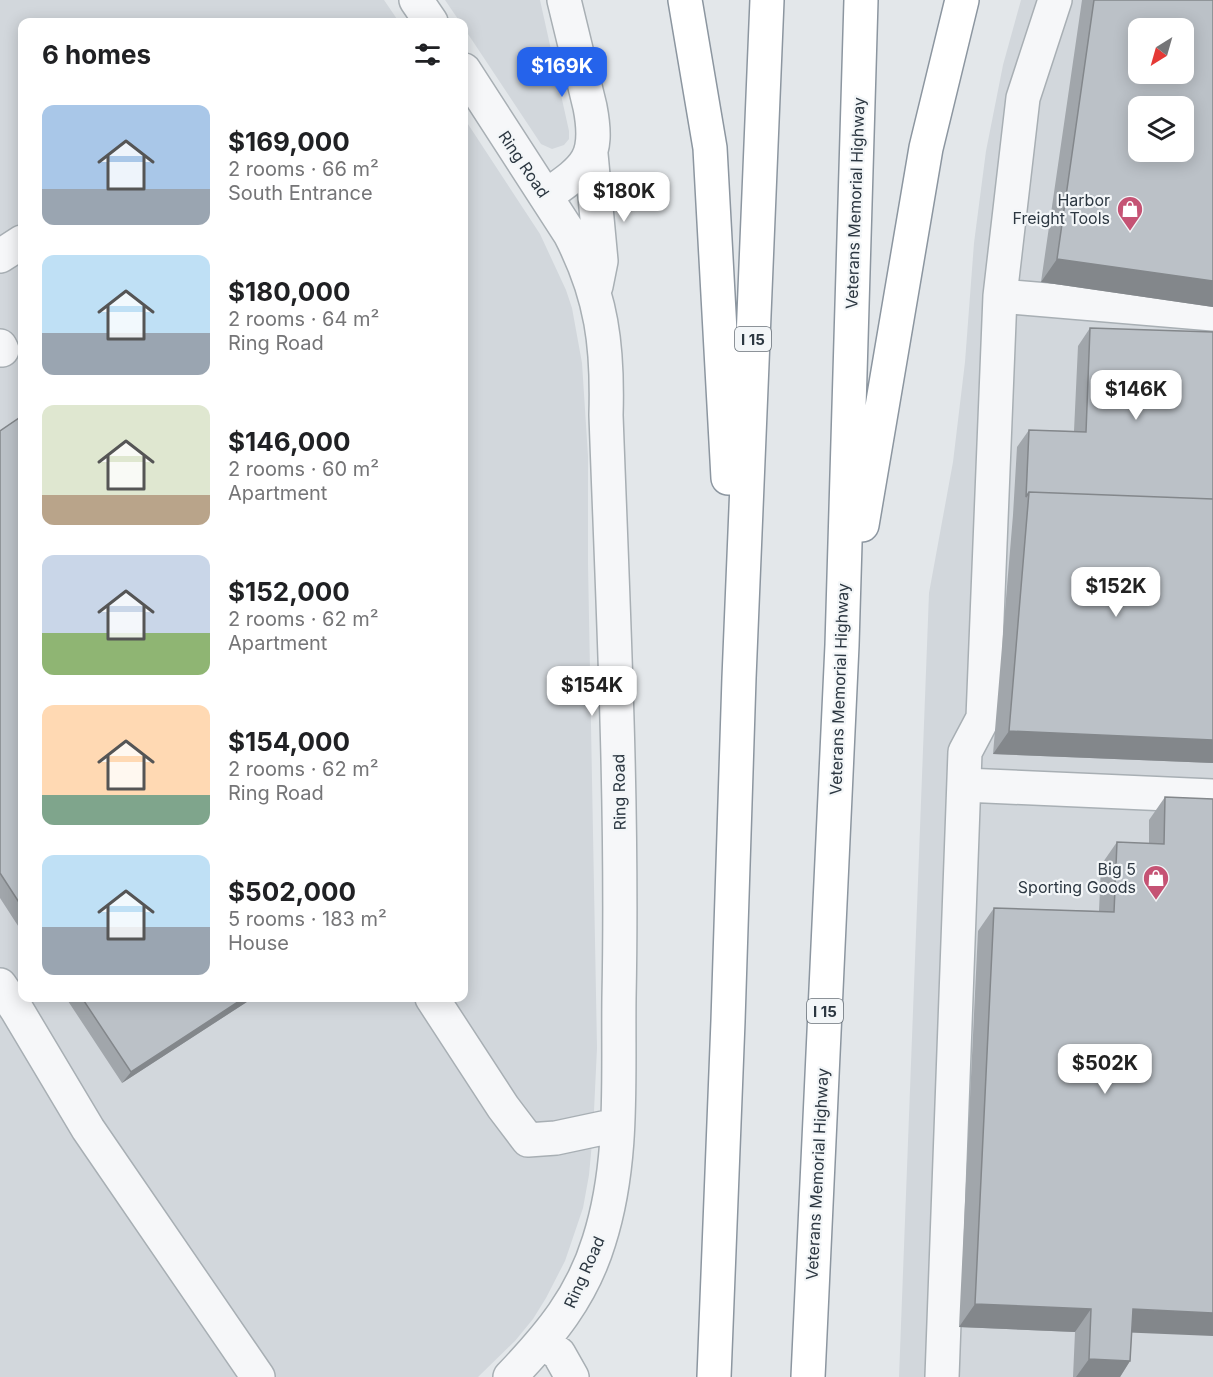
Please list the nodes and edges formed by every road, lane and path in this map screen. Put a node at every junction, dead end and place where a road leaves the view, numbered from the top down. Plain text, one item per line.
1 (416, 0) edge
2 (564, 0) edge
3 (686, 0) edge
4 (766, 0) edge
5 (861, 0) edge
6 (962, 0) edge
7 (1055, 0) edge
8 (428, 18) edge
9 (468, 76) edge
10 (591, 154) junction
11 (546, 196) junction
12 (18, 245) edge
13 (0, 256) edge
14 (595, 291) junction
15 (1000, 296) junction
16 (1213, 314) edge
17 (842, 645) junction
18 (739, 678) junction
19 (964, 785) junction
20 (1213, 796) edge
21 (0, 984) edge
22 (435, 1002) edge
23 (617, 1125) junction
24 (543, 1342) junction
25 (258, 1377) edge
26 (510, 1377) edge
27 (572, 1377) edge
28 (714, 1377) edge
29 (808, 1377) edge
30 (942, 1377) edge

1 - 8 street
2 - 10 street
3 - 18 highway
4 - 18 highway, I 15
5 - 17 highway, Veterans Memorial Highway / I 15
6 - 17 highway
7 - 15 street
9 - 11 street, Ring Road
10 - 11 street
10 - 14 street
11 - 14 street, Ring Road
12 - 13 street
14 - 23 street, Ring Road
15 - 16 street
15 - 19 street
17 - 29 highway, Veterans Memorial Highway / I 15
18 - 28 highway, I 15
19 - 20 street
19 - 30 street
21 - 25 street
22 - 23 street
23 - 24 street, Ring Road
24 - 26 street, Ring Road
24 - 27 street

